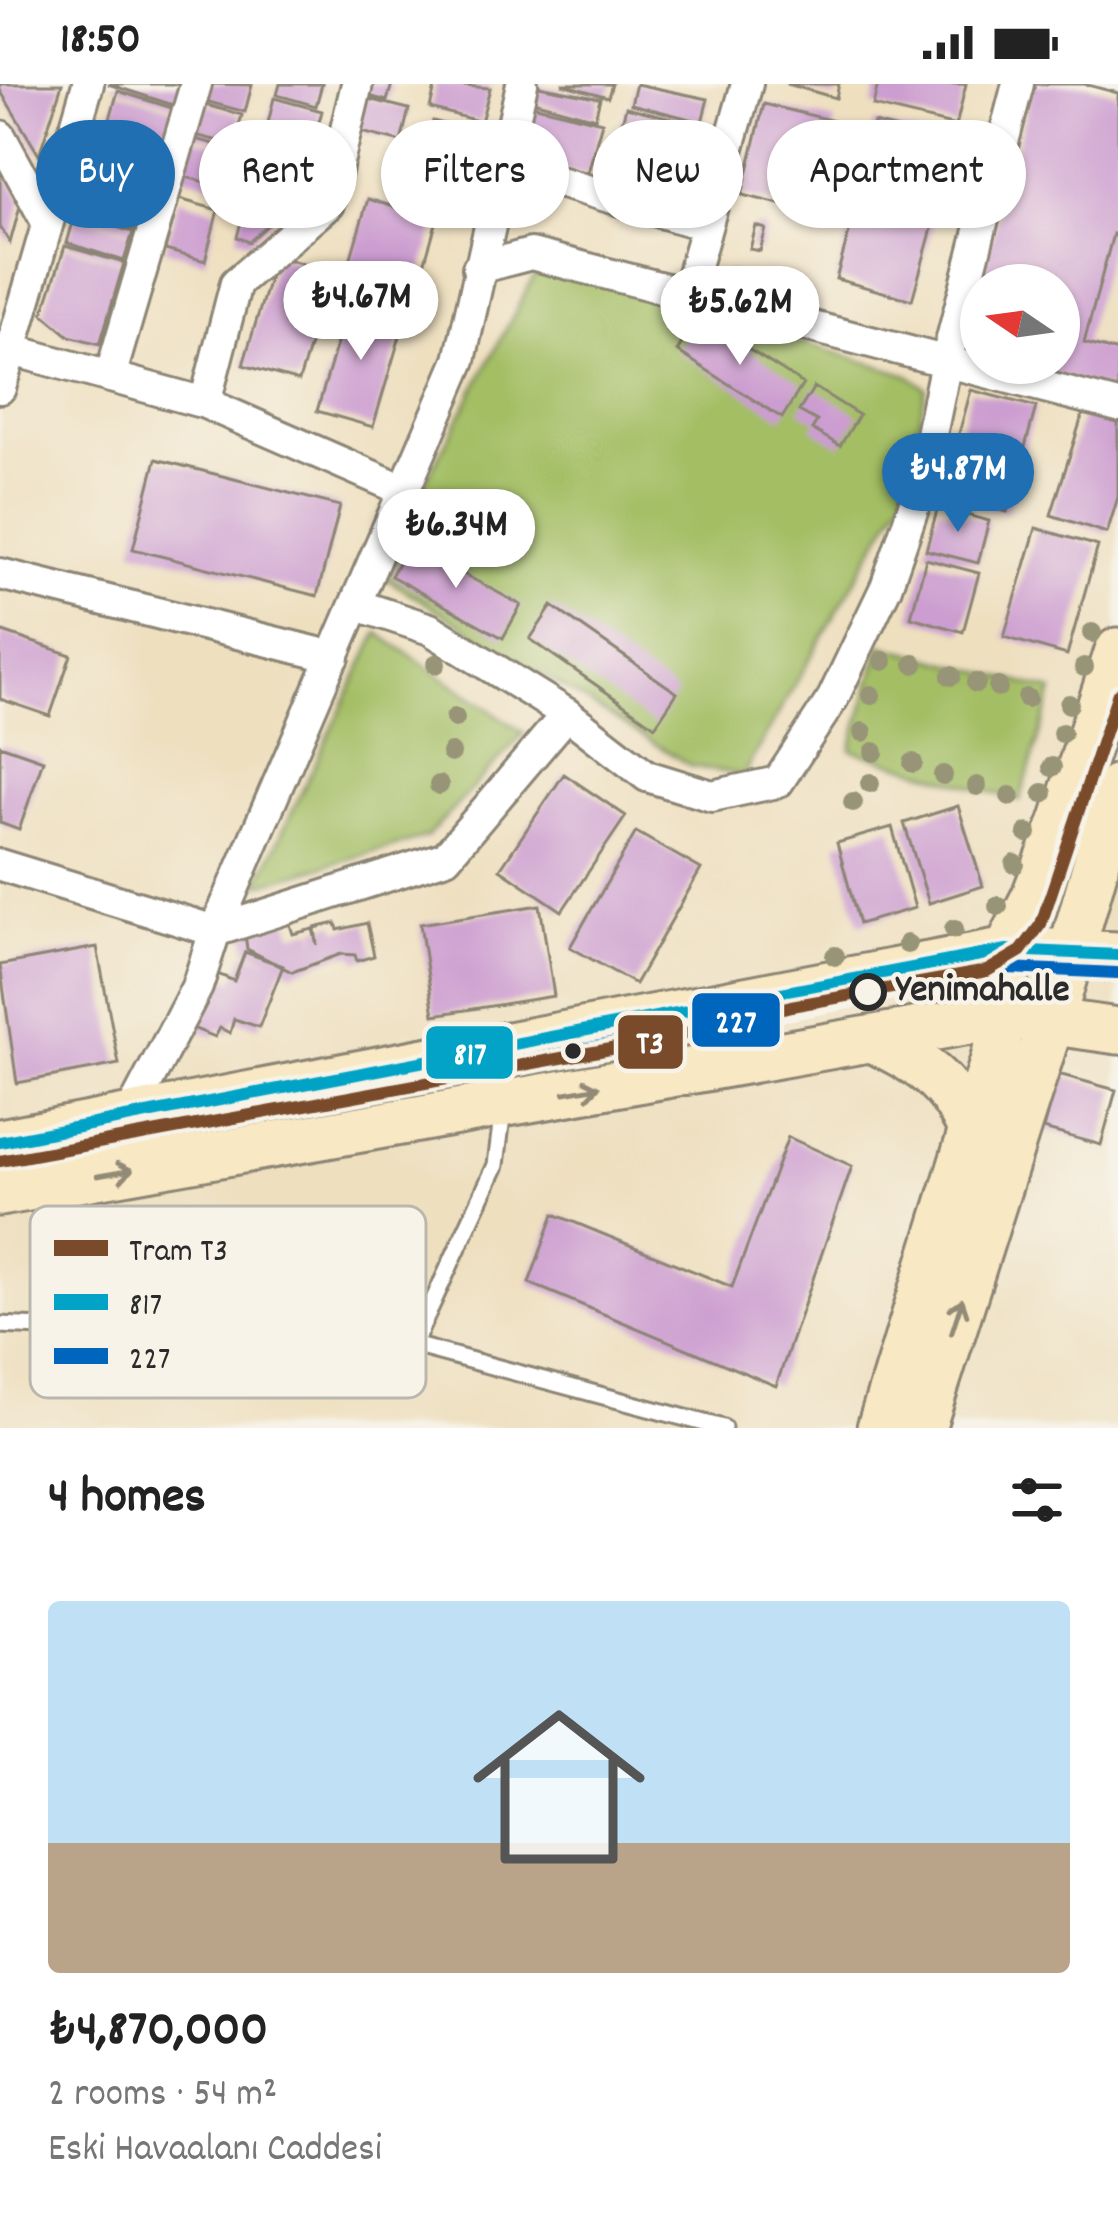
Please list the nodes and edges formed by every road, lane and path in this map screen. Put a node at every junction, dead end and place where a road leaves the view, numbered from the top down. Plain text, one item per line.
1 (88, 84) edge
2 (196, 84) edge
3 (357, 84) edge
4 (522, 84) edge
5 (747, 84) edge
6 (1018, 84) edge
7 (77, 120) edge
8 (513, 120) edge
9 (736, 120) edge
10 (2, 146) edge
11 (36, 203) edge
12 (45, 228) edge
13 (487, 228) edge
14 (704, 228) edge
15 (478, 268) junction
16 (687, 294) junction
17 (12, 350) junction
18 (946, 362) junction
19 (110, 377) junction
20 (0, 388) edge
21 (205, 403) junction
22 (1118, 406) edge
23 (406, 491) junction
24 (0, 574) edge
25 (357, 605) junction
26 (1118, 651) edge
27 (334, 657) junction
28 (567, 714) junction
29 (1116, 812) edge
30 (0, 865) edge
31 (215, 931) junction
32 (1007, 950) junction
33 (1069, 955) junction
34 (1118, 955) edge
35 (1004, 1015) junction
36 (1052, 1019) junction
37 (1118, 1031) edge
38 (874, 1040) junction
39 (504, 1103) junction
40 (129, 1117) junction
41 (970, 1129) junction
42 (0, 1142) edge
43 (0, 1193) edge
44 (426, 1318) edge
45 (0, 1325) edge
46 (30, 1327) edge
47 (426, 1349) edge
48 (723, 1428) edge
49 (880, 1428) edge
50 (922, 1428) edge

1 - 7 street
2 - 19 street
3 - 21 street
4 - 8 street
5 - 9 street
6 - 18 street
10 - 11 street
12 - 17 street
13 - 15 street
14 - 16 street
15 - 16 street
15 - 23 street
16 - 18 street
17 - 19 street
17 - 20 street
18 - 22 street
18 - 28 street
19 - 21 street
21 - 23 street
23 - 25 street
24 - 27 street
25 - 27 street
25 - 28 street
26 - 32 street
27 - 31 street
28 - 31 street
29 - 33 street
30 - 31 street
31 - 40 street
32 - 33 street
32 - 35 street
32 - 40 street
33 - 34 street
33 - 36 street
35 - 36 street
35 - 38 street
35 - 41 street
36 - 37 street
50 -> 36 street
39 -> 38 street
38 - 41 street
43 -> 39 street
39 - 44 lane
40 - 42 street
41 - 49 street
45 - 46 lane
47 - 48 lane

